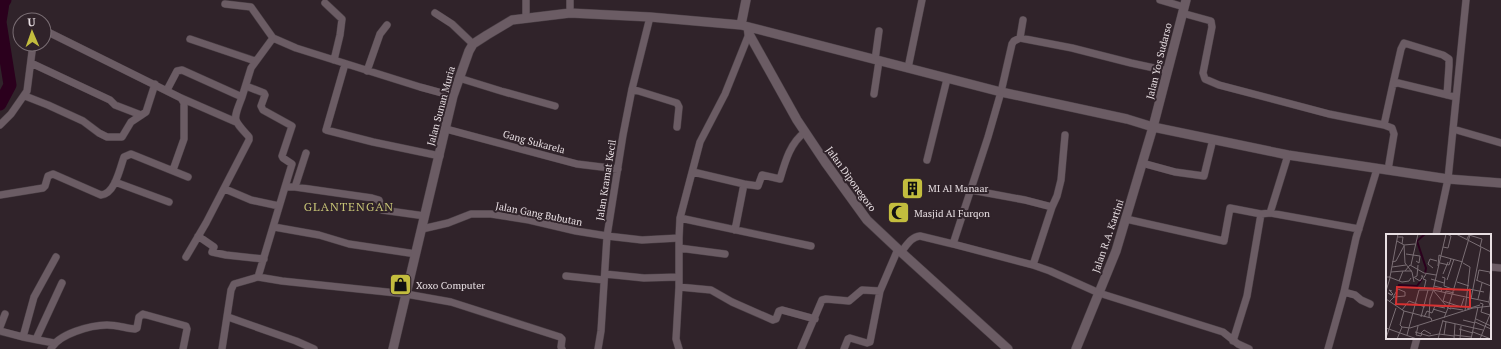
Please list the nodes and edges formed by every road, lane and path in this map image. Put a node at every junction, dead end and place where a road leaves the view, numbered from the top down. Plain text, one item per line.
1 (526, 0) edge
2 (570, 0) edge
3 (746, 0) edge
4 (922, 0) edge
5 (1160, 0) edge
6 (1466, 0) edge
7 (325, 2) dead end
8 (225, 4) dead end
9 (1184, 7) edge
10 (435, 13) dead end
11 (570, 13) junction
12 (650, 17) junction
13 (526, 19) junction
14 (1023, 20) dead end
15 (387, 26) dead end
16 (746, 29) junction
17 (879, 32) dead end
18 (52, 34) edge
19 (273, 38) junction
20 (1020, 38) junction
21 (190, 39) dead end
22 (473, 44) junction
23 (32, 52) edge
24 (334, 60) junction
25 (255, 61) junction
26 (877, 61) junction
27 (31, 62) junction
28 (345, 64) junction
29 (908, 68) junction
30 (367, 71) junction
31 (1168, 71) junction
32 (459, 78) junction
33 (947, 79) junction
34 (155, 84) junction
35 (1393, 84) junction
36 (246, 86) junction
37 (632, 89) junction
38 (167, 90) junction
39 (1001, 92) junction
40 (874, 94) dead end
41 (25, 96) junction
42 (453, 96) junction
43 (1451, 96) junction
44 (242, 97) junction
45 (181, 98) junction
46 (555, 106) dead end
47 (141, 115) junction
48 (236, 122) junction
49 (1384, 125) junction
50 (0, 126) edge
51 (677, 127) dead end
52 (1153, 127) junction
53 (446, 129) junction
54 (1453, 129) junction
55 (805, 132) junction
56 (1065, 135) dead end
57 (1213, 139) junction
58 (1501, 143) edge
59 (306, 153) dead end
60 (1288, 155) junction
61 (440, 156) junction
62 (927, 160) dead end
63 (1142, 163) junction
64 (618, 169) junction
65 (1377, 169) junction
66 (173, 170) junction
67 (1388, 170) junction
68 (693, 172) junction
69 (188, 177) dead end
70 (1448, 179) junction
71 (115, 182) junction
72 (1501, 183) edge
73 (744, 184) junction
74 (285, 187) junction
75 (295, 187) junction
76 (225, 189) junction
77 (971, 190) junction
78 (0, 195) edge
79 (169, 202) dead end
80 (279, 206) junction
81 (1052, 207) junction
82 (1270, 213) junction
83 (1261, 214) junction
84 (425, 216) junction
85 (680, 218) junction
86 (1126, 219) junction
87 (274, 227) junction
88 (422, 229) junction
89 (1359, 229) junction
90 (735, 230) junction
91 (1436, 234) edge
92 (198, 236) junction
93 (607, 236) junction
94 (679, 238) junction
95 (953, 244) junction
96 (811, 246) dead end
97 (679, 248) junction
98 (899, 251) junction
99 (416, 254) junction
100 (726, 254) dead end
101 (56, 257) dead end
102 (186, 257) dead end
103 (264, 259) junction
104 (1033, 265) junction
105 (1491, 267) edge
106 (1501, 268) edge
107 (566, 276) dead end
108 (258, 277) junction
109 (604, 277) junction
110 (679, 277) junction
111 (62, 283) dead end
112 (679, 287) junction
113 (880, 291) junction
114 (1344, 292) junction
115 (1099, 293) junction
116 (406, 294) junction
117 (1370, 304) dead end
118 (5, 314) dead end
119 (228, 317) junction
120 (815, 319) junction
121 (0, 327) edge
122 (0, 331) edge
123 (22, 337) junction
124 (1417, 339) edge
125 (38, 340) junction
126 (1233, 341) junction
127 (52, 346) edge
128 (180, 349) edge
129 (184, 349) edge
130 (222, 349) edge
131 (314, 349) edge
132 (393, 349) edge
133 (562, 349) edge
134 (598, 349) edge
135 (679, 349) edge
136 (801, 349) edge
137 (844, 349) edge
138 (1008, 349) edge
139 (1076, 349) edge
140 (1249, 349) edge
141 (1328, 349) edge
142 (1414, 349) edge

1 - 13 street
2 - 11 street
3 - 16 street
4 - 29 street
5 - 9 street
6 - 43 street
7 - 24 street
8 - 19 street
9 - 31 street, Jalan Yos Sudarso
9 - 49 street
10 - 22 street
11 - 12 street
11 - 13 street
12 - 16 street
12 - 37 street, Jalan Kramat Kecil
13 - 22 street
14 - 20 street
15 - 30 street
16 - 26 street
16 - 55 street, Jalan Diponegoro
16 - 68 street
17 - 26 street
18 - 34 street
19 - 24 street
19 - 25 street
20 - 31 street
20 - 39 street
21 - 25 street
22 - 32 street, Jalan Sunan Muria
23 - 27 street
24 - 28 street
25 - 36 street
26 - 29 street
26 - 40 street
27 - 41 street
27 - 47 street
28 - 30 street
28 - 61 street
29 - 33 street
30 - 42 street
31 - 52 street, Jalan Yos Sudarso
32 - 42 street, Jalan Sunan Muria
32 - 46 street
33 - 39 street
33 - 62 street
34 - 38 street
34 - 47 street
35 - 43 street
35 - 43 street
35 - 49 street
36 - 44 street
36 - 74 street
37 - 51 street
37 - 64 street, Jalan Kramat Kecil
38 - 44 street
38 - 45 street
39 - 52 street
39 - 77 street
41 - 47 street
41 - 50 street
42 - 53 street, Jalan Sunan Muria
43 - 54 street
44 - 48 street
45 - 48 street
45 - 66 street
48 - 76 street
49 - 67 street
52 - 57 street
52 - 63 street, Jalan R.A. Kartini
53 - 61 street, Jalan Sunan Muria
53 - 64 street, Gang Sukarela
54 - 58 street
54 - 70 street
55 - 73 street
55 - 98 street, Jalan Diponegoro
56 - 81 street
57 - 60 street
57 - 63 street
59 - 75 street
60 - 65 street
60 - 82 street
61 - 84 street, Jalan Sunan Muria
63 - 86 street, Jalan R.A. Kartini
64 - 93 street, Jalan Kramat Kecil
65 - 67 street
65 - 89 street
66 - 69 street
66 - 71 street
67 - 70 street
68 - 73 street
68 - 85 street
70 - 72 street
70 - 91 street
71 - 78 street
71 - 79 street
73 - 90 street
74 - 75 street
74 - 80 street
75 - 84 street
76 - 80 street
76 - 92 street
77 - 81 street
77 - 95 street
80 - 87 street
81 - 104 street
82 - 83 street
82 - 89 street
83 - 86 street
83 - 126 street
84 - 88 street, Jalan Sunan Muria
85 - 90 street
85 - 94 street
86 - 115 street, Jalan R.A. Kartini
87 - 99 street
87 - 103 street
88 - 93 street, Jalan Gang Bubutan
88 - 99 street, Jalan Sunan Muria
89 - 114 street
90 - 96 street
92 - 102 street
92 - 103 street
93 - 94 street, Jalan Gang Bubutan
93 - 109 street, Jalan Kramat Kecil
94 - 97 street
95 - 98 street
95 - 104 street
97 - 100 street
97 - 110 street
98 - 113 street
98 - 138 street, Jalan Diponegoro
99 - 116 street, Jalan Sunan Muria
101 - 123 street
103 - 108 street
104 - 115 street
105 - 106 street
107 - 109 street
108 - 116 street
108 - 119 street
109 - 110 street
109 - 134 street, Jalan Kramat Kecil
110 - 112 street
111 - 125 street
112 - 120 street
112 - 135 street
113 - 120 street
113 - 137 street
114 - 117 street
114 - 141 street
115 - 126 street
115 - 139 street, Jalan R.A. Kartini
116 - 132 street, Jalan Sunan Muria
116 - 133 street
118 - 121 street
119 - 130 street
119 - 131 street
120 - 136 street
122 - 123 street
123 - 125 street
124 - 142 street
125 - 127 street
126 - 140 street
127 - 129 street
128 - 129 street

